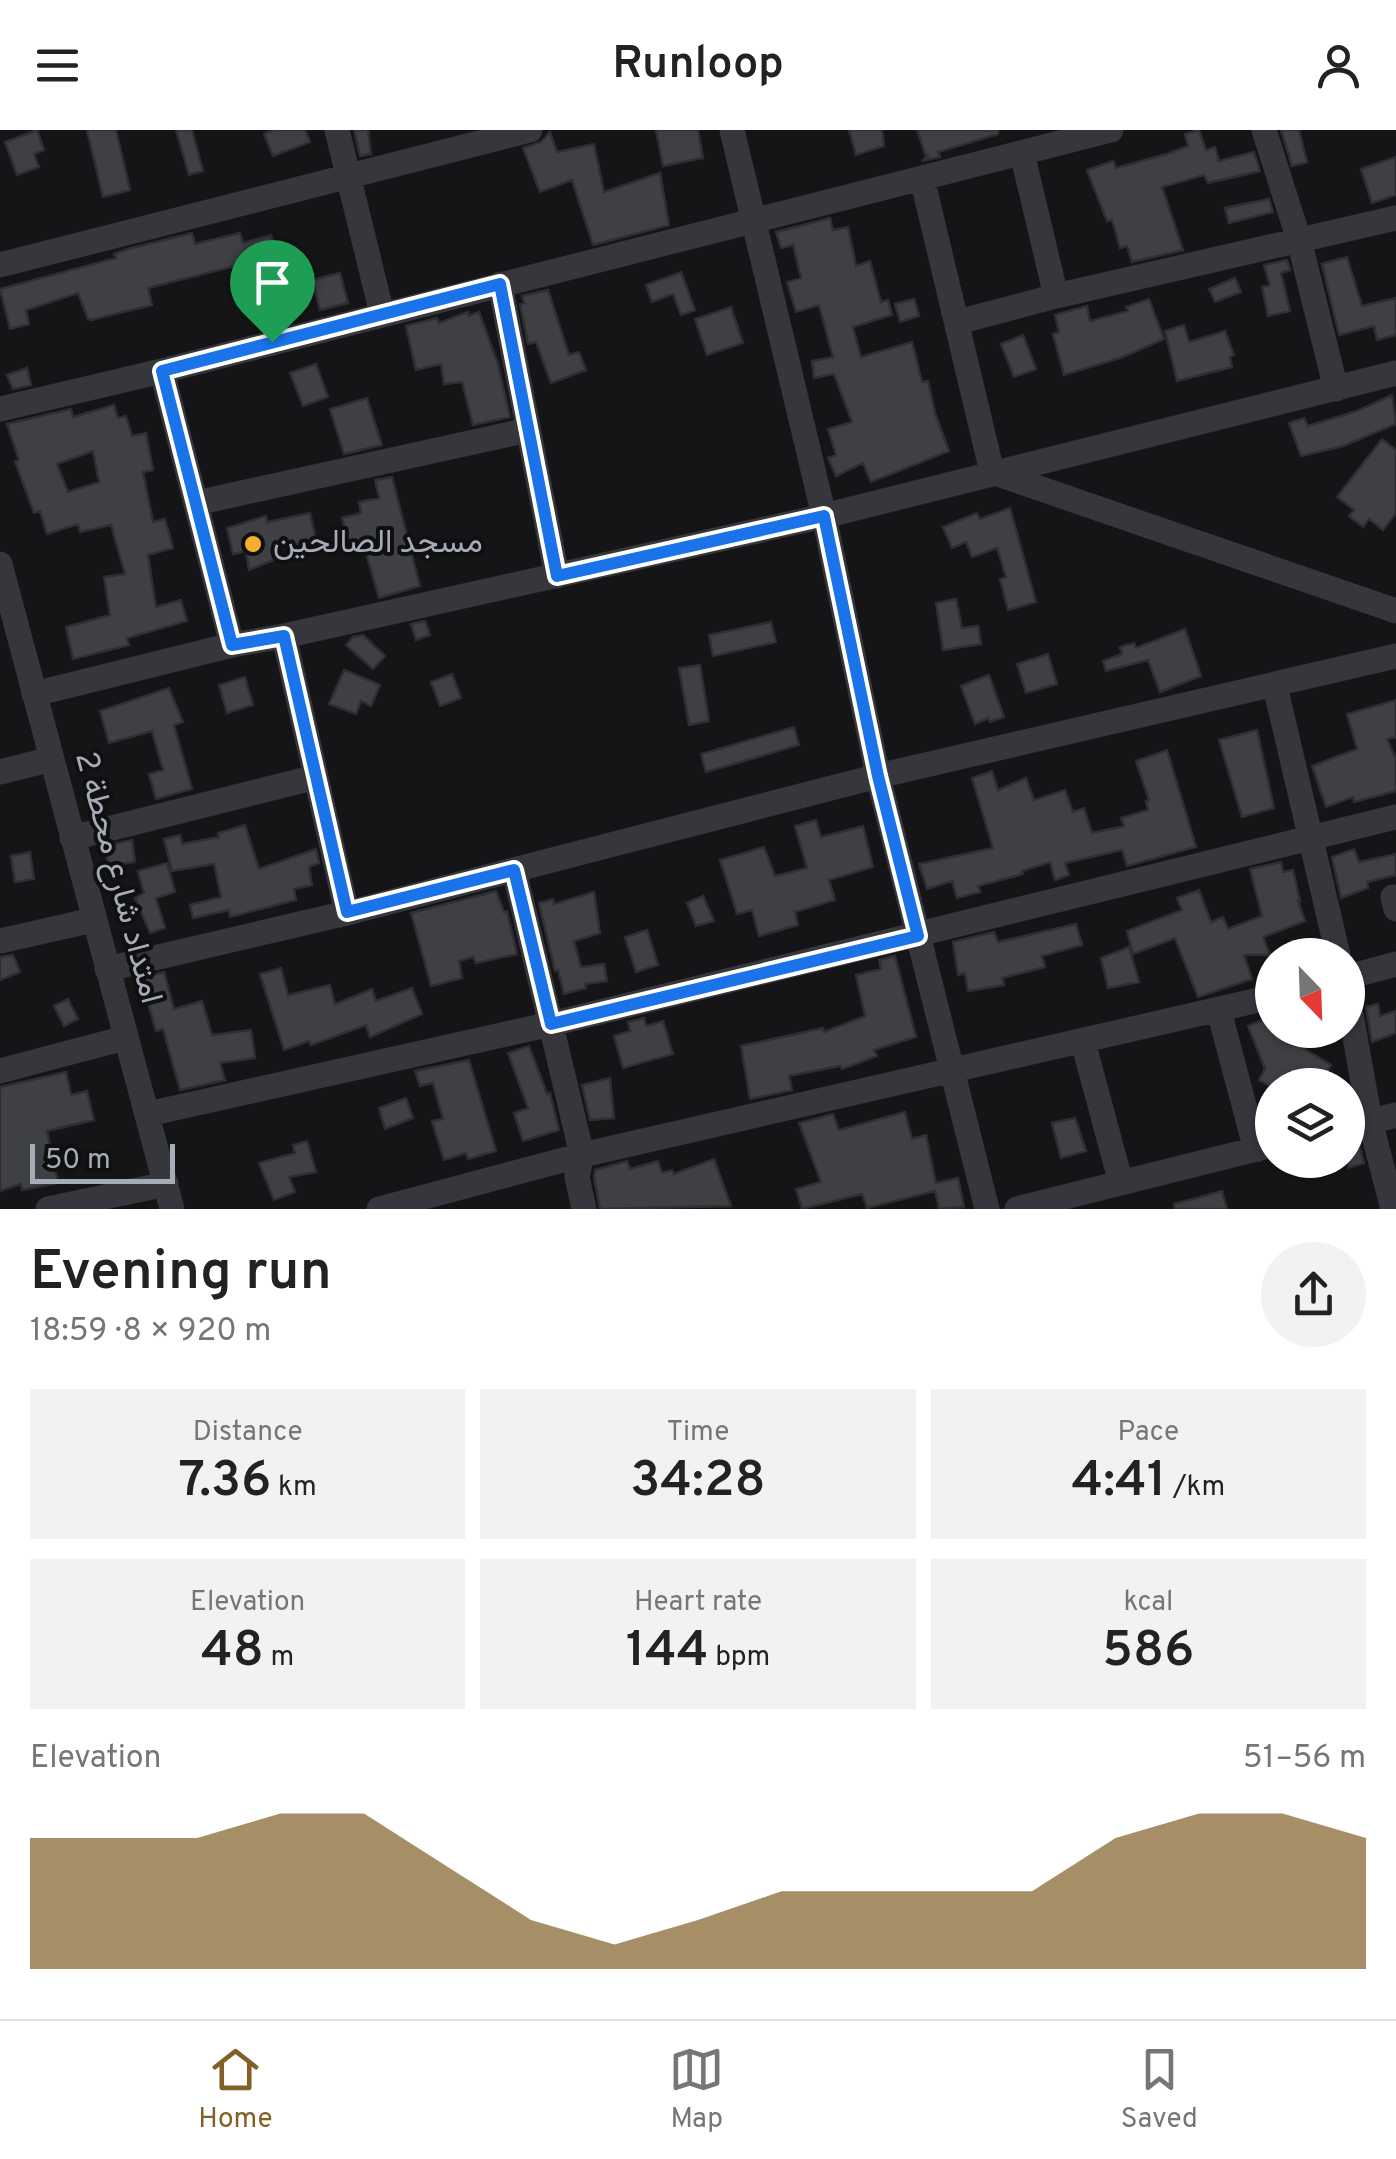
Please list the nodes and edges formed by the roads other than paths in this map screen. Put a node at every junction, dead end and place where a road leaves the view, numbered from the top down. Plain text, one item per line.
1 (336, 130) edge
2 (530, 130) edge
3 (732, 130) edge
4 (1111, 130) edge
5 (1264, 130) edge
6 (1022, 153) junction
7 (348, 175) junction
8 (922, 178) junction
9 (1396, 218) edge
10 (754, 221) junction
11 (1300, 240) junction
12 (0, 266) edge
13 (500, 284) junction
14 (1056, 296) junction
15 (382, 314) junction
16 (958, 322) junction
17 (162, 371) junction
18 (1396, 373) edge
19 (1336, 388) junction
20 (0, 408) edge
21 (528, 430) junction
22 (992, 472) junction
23 (196, 502) junction
24 (824, 516) junction
25 (0, 564) edge
26 (557, 576) junction
27 (1396, 611) edge
28 (284, 636) junction
29 (232, 645) junction
30 (1396, 656) edge
31 (1275, 686) junction
32 (34, 694) junction
33 (52, 759) junction
34 (0, 772) edge
35 (878, 776) junction
36 (316, 777) junction
37 (1396, 817) edge
38 (72, 838) junction
39 (1310, 838) junction
40 (514, 870) junction
41 (347, 912) junction
42 (93, 920) junction
43 (918, 936) junction
44 (1334, 938) edge
45 (0, 941) edge
46 (1396, 964) edge
47 (106, 968) junction
48 (1365, 972) edge
49 (1255, 1002) edge
50 (1220, 1012) junction
51 (551, 1024) junction
52 (125, 1038) junction
53 (1083, 1042) junction
54 (952, 1069) junction
55 (0, 1071) edge
56 (148, 1114) junction
57 (1396, 1115) edge
58 (1255, 1120) edge
59 (1365, 1123) edge
60 (1365, 1139) edge
61 (1255, 1150) edge
62 (582, 1155) junction
63 (1121, 1183) junction
64 (169, 1196) edge
65 (460, 1199) edge
66 (48, 1209) edge
67 (379, 1209) edge
68 (584, 1209) edge
69 (988, 1209) edge
70 (1016, 1209) edge
71 (1392, 1209) edge

1 - 7 street
2 - 7 street
3 - 10 street
4 - 6 street
5 - 11 street
6 - 8 street
6 - 14 street
7 - 12 street
7 - 15 street
8 - 10 street
8 - 16 street
9 - 11 street
10 - 13 street
10 - 24 street
11 - 14 street
11 - 19 street
13 - 15 street
13 - 21 street
14 - 16 street
15 - 17 street
16 - 22 street
17 - 20 street
17 - 23 street
18 - 19 street
19 - 22 street
21 - 23 street
21 - 26 street
22 - 24 street
22 - 27 street
23 - 29 street
24 - 26 street
24 - 35 street
25 - 32 street, امتداد شارع محطة 2
26 - 28 street
28 - 29 street
28 - 36 street
29 - 32 street
30 - 31 street
31 - 35 street
31 - 39 street
32 - 33 street, امتداد شارع محطة 2
33 - 34 street
33 - 38 street, امتداد شارع محطة 2
35 - 40 street
35 - 43 street
36 - 38 street
36 - 41 street
37 - 39 street
38 - 42 street, امتداد شارع محطة 2
39 - 43 street
39 - 44 street
40 - 41 street
40 - 51 street
41 - 47 street
42 - 45 street
42 - 47 street, امتداد شارع محطة 2
43 - 51 street
43 - 54 street
46 - 48 street
47 - 52 street, امتداد شارع محطة 2
49 - 50 street
50 - 53 street
50 - 58 street
51 - 56 street
51 - 62 street
52 - 55 street
52 - 56 street, امتداد شارع محطة 2
53 - 54 street
53 - 63 street
54 - 62 street
54 - 69 street
56 - 64 street, امتداد شارع محطة 2
57 - 59 street
60 - 71 street
61 - 63 street
62 - 65 street
62 - 68 street
63 - 70 street
64 - 66 street
65 - 67 street

